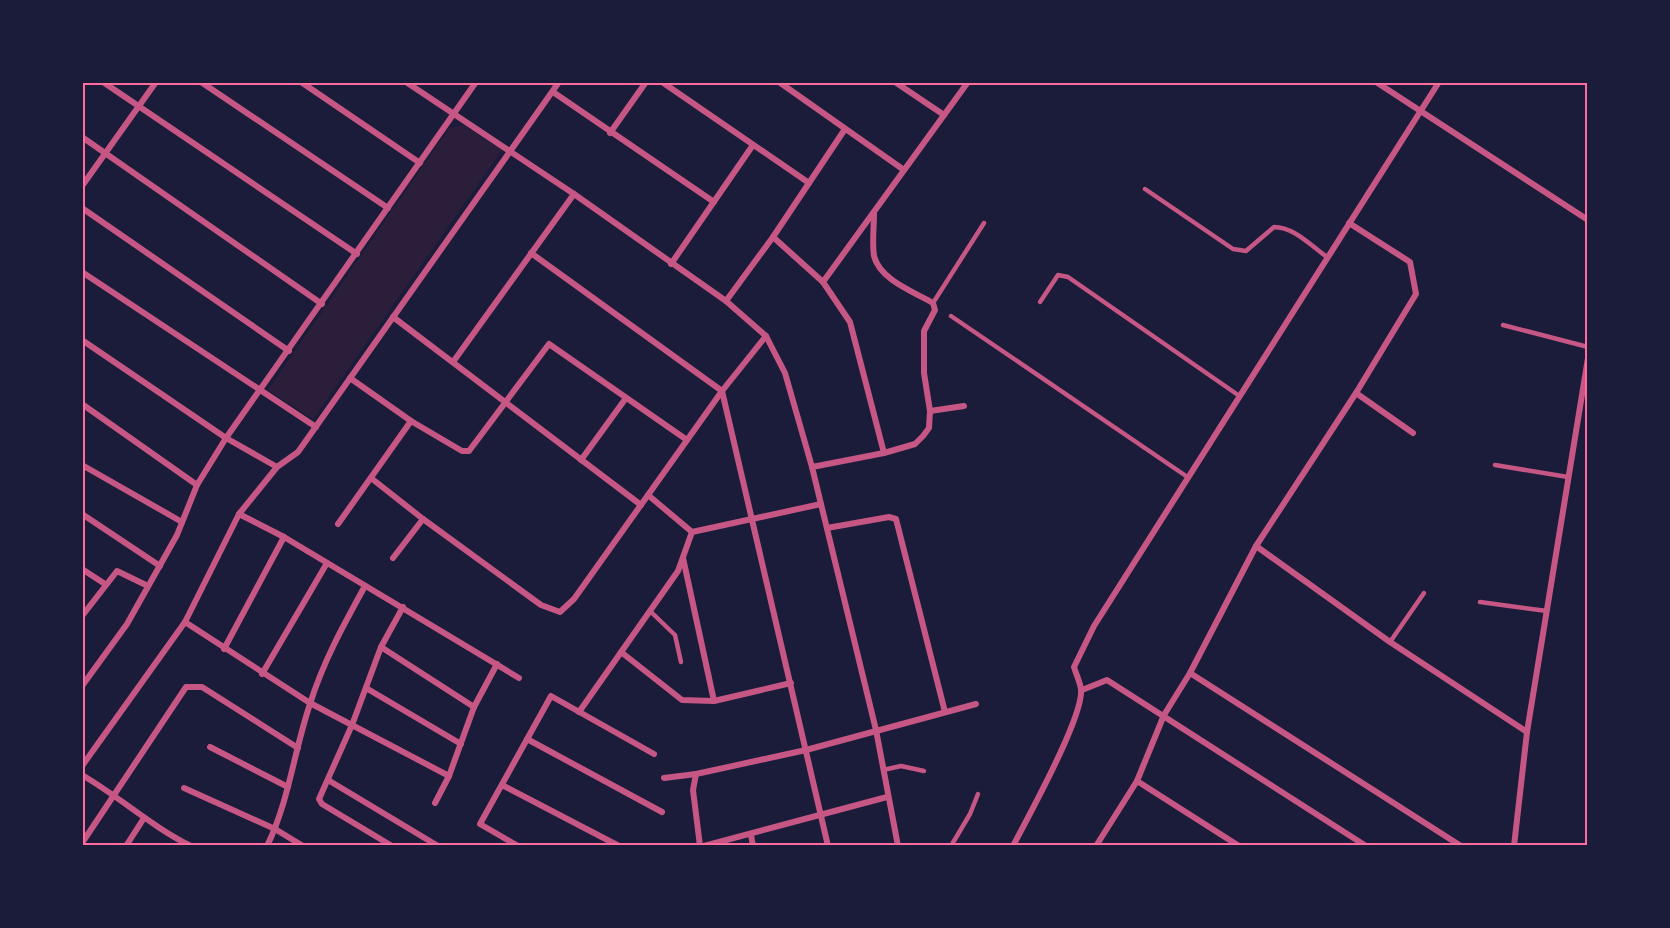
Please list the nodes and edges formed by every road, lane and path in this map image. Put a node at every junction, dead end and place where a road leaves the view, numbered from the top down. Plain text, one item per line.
1 (103, 82) edge
2 (156, 82) edge
3 (201, 82) edge
4 (301, 82) edge
5 (406, 82) edge
6 (476, 82) edge
7 (560, 82) edge
8 (646, 82) edge
9 (662, 82) edge
10 (779, 82) edge
11 (895, 82) edge
12 (968, 82) edge
13 (1376, 82) edge
14 (1439, 82) edge
15 (553, 92) junction
16 (138, 107) junction
17 (1420, 112) junction
18 (455, 115) junction
19 (944, 116) junction
20 (845, 129) junction
21 (610, 133) junction
22 (82, 137) edge
23 (753, 145) junction
24 (509, 151) junction
25 (106, 154) junction
26 (420, 162) junction
27 (904, 170) junction
28 (809, 183) junction
29 (82, 186) edge
30 (1145, 189) dead end
31 (574, 194) junction
32 (714, 202) junction
33 (82, 208) edge
34 (388, 208) junction
35 (874, 213) junction
36 (1587, 220) edge
37 (984, 223) dead end
38 (1349, 223) junction
39 (773, 237) junction
40 (531, 253) junction
41 (357, 254) junction
42 (1327, 257) junction
43 (671, 264) junction
44 (82, 272) edge
45 (823, 282) junction
46 (726, 301) junction
47 (1040, 302) dead end
48 (933, 303) junction
49 (322, 304) junction
50 (951, 316) dead end
51 (393, 317) junction
52 (1503, 325) dead end
53 (766, 336) junction
54 (82, 340) edge
55 (1587, 347) edge
56 (289, 351) junction
57 (1587, 358) edge
58 (453, 362) junction
59 (350, 378) junction
60 (722, 390) junction
61 (260, 392) junction
62 (1356, 393) junction
63 (1238, 395) junction
64 (626, 398) junction
65 (507, 403) junction
66 (82, 404) edge
67 (964, 406) dead end
68 (930, 411) junction
69 (411, 421) junction
70 (316, 427) junction
71 (1413, 433) dead end
72 (226, 438) junction
73 (687, 440) junction
74 (884, 453) junction
75 (581, 460) junction
76 (82, 465) edge
77 (1495, 465) dead end
78 (277, 467) junction
79 (812, 467) junction
80 (1186, 476) junction
81 (371, 477) junction
82 (1568, 477) junction
83 (196, 485) junction
84 (648, 495) junction
85 (821, 504) junction
86 (640, 505) junction
87 (82, 514) edge
88 (238, 514) junction
89 (752, 518) junction
90 (423, 519) junction
91 (182, 522) junction
92 (338, 524) dead end
93 (827, 528) junction
94 (692, 532) junction
95 (284, 537) junction
96 (1256, 546) junction
97 (683, 557) junction
98 (393, 558) dead end
99 (327, 563) junction
100 (160, 566) junction
101 (82, 569) edge
102 (105, 584) junction
103 (148, 586) junction
104 (365, 586) junction
105 (1424, 593) dead end
106 (1480, 602) dead end
107 (403, 607) junction
108 (650, 611) junction
109 (1547, 611) junction
110 (82, 616) edge
111 (185, 622) junction
112 (1390, 642) junction
113 (381, 647) junction
114 (224, 649) junction
115 (621, 652) junction
116 (681, 662) dead end
117 (497, 664) junction
118 (1190, 673) junction
119 (262, 674) junction
120 (519, 678) dead end
121 (791, 683) junction
122 (82, 686) edge
123 (366, 688) junction
124 (1082, 690) junction
125 (714, 701) junction
126 (310, 703) junction
127 (976, 704) dead end
128 (474, 707) junction
129 (579, 712) junction
130 (945, 712) junction
131 (1164, 715) junction
132 (352, 725) junction
133 (876, 730) junction
134 (1527, 732) junction
135 (527, 739) junction
136 (461, 744) junction
137 (210, 747) dead end
138 (298, 748) junction
139 (806, 750) junction
140 (654, 754) dead end
141 (82, 766) edge
142 (883, 770) junction
143 (924, 771) dead end
144 (696, 774) junction
145 (82, 775) edge
146 (449, 776) junction
147 (664, 778) dead end
148 (328, 780) junction
149 (1137, 782) junction
150 (501, 785) junction
151 (288, 787) junction
152 (184, 788) dead end
153 (978, 794) dead end
154 (117, 795) junction
155 (887, 797) junction
156 (435, 803) dead end
157 (662, 812) dead end
158 (820, 817) junction
159 (144, 818) junction
160 (275, 829) junction
161 (751, 835) junction
162 (82, 843) edge
163 (1357, 843) edge
164 (1098, 845) edge
165 (126, 846) edge
166 (191, 846) edge
167 (267, 846) edge
168 (303, 846) edge
169 (392, 846) edge
170 (438, 846) edge
171 (518, 846) edge
172 (619, 846) edge
173 (702, 846) edge
174 (753, 846) edge
175 (828, 846) edge
176 (898, 846) edge
177 (951, 846) edge
178 (1013, 846) edge
179 (1239, 846) edge
180 (1366, 846) edge
181 (1461, 846) edge
182 (1514, 846) edge

1 - 16 street
2 - 16 street
3 - 34 street
4 - 26 street
5 - 18 street
6 - 18 street
7 - 15 street
8 - 21 street
9 - 23 street
10 - 20 street
11 - 19 street
12 - 19 street
13 - 17 street
14 - 17 street
15 - 21 street
15 - 24 street
16 - 25 street
16 - 41 street
17 - 36 street
17 - 38 street
18 - 24 street
18 - 26 street
19 - 27 street
20 - 27 street
20 - 28 street
21 - 32 street
22 - 25 street
23 - 28 street
23 - 32 street
24 - 31 street
24 - 51 street
25 - 29 street
25 - 49 street
26 - 34 street
27 - 35 street
28 - 39 street
30 - 42 lane
31 - 40 street
31 - 43 street
32 - 43 street
33 - 56 street
34 - 41 street
35 - 45 street
35 - 48 street
37 - 48 lane
38 - 42 street
38 - 62 street
39 - 45 street
39 - 46 street
40 - 58 street
40 - 60 street
41 - 49 street
42 - 63 street
43 - 46 street
44 - 61 street
45 - 74 street
46 - 53 street
47 - 63 lane
48 - 68 street
49 - 56 street
50 - 80 lane
51 - 58 street
51 - 59 street
52 - 55 lane
53 - 60 street
53 - 79 street
54 - 72 street
56 - 61 street
57 - 82 street
58 - 65 street
59 - 69 street
59 - 70 street
60 - 73 street
60 - 89 street
61 - 70 street
61 - 72 street
62 - 71 street
62 - 96 street
63 - 80 street
64 - 65 street
64 - 73 street
64 - 75 street
65 - 69 street
65 - 75 street
66 - 83 street
67 - 68 street
68 - 74 street
69 - 81 street
70 - 78 street
72 - 78 street
72 - 83 street
73 - 84 street
74 - 79 street
75 - 86 street
76 - 91 street
77 - 82 lane
78 - 88 street
79 - 85 street
80 - 124 street
81 - 90 street
81 - 92 street
82 - 109 street
83 - 91 street
84 - 86 street
84 - 94 street
85 - 89 street
85 - 93 street
86 - 90 street
87 - 100 street
88 - 95 street
88 - 111 street
89 - 94 street
89 - 121 street
90 - 98 street
91 - 100 street
93 - 130 street
93 - 133 street
94 - 97 street
95 - 99 street
95 - 114 street
96 - 112 street
96 - 118 street
97 - 108 street
97 - 125 street
99 - 104 street
99 - 119 street
100 - 103 street
101 - 102 street
102 - 103 street
102 - 110 street
103 - 122 street
104 - 107 street
104 - 126 street
105 - 112 lane
106 - 109 lane
107 - 113 street
107 - 117 street
108 - 115 street
108 - 116 lane
109 - 134 street
111 - 114 street
111 - 141 street
112 - 134 street
113 - 123 street
113 - 128 street
114 - 119 street
115 - 125 street
115 - 129 street
117 - 120 street
117 - 128 street
118 - 131 street
118 - 181 street
119 - 126 street
121 - 125 street
121 - 139 street
123 - 132 street
123 - 136 street
124 - 131 street
124 - 178 street
126 - 132 street
126 - 138 street
127 - 130 street
128 - 136 street
129 - 135 street
129 - 140 street
130 - 133 street
131 - 149 street
131 - 163 street
132 - 146 street
132 - 148 street
133 - 139 street
133 - 142 street
134 - 182 street
135 - 150 street
135 - 157 street
136 - 146 street
137 - 151 street
138 - 151 street
138 - 154 street
139 - 144 street
139 - 158 street
142 - 143 lane
142 - 155 street
144 - 147 street
144 - 173 street
145 - 154 street
146 - 156 street
148 - 169 street
148 - 170 street
149 - 164 street
149 - 179 street
150 - 171 street
150 - 172 street
151 - 160 street
152 - 160 street
153 - 177 lane
154 - 159 street
154 - 162 street
155 - 158 street
155 - 176 street
158 - 161 street
158 - 175 street
159 - 165 street
159 - 166 street
160 - 167 street
160 - 168 street
161 - 173 street
161 - 174 street
163 - 180 street

